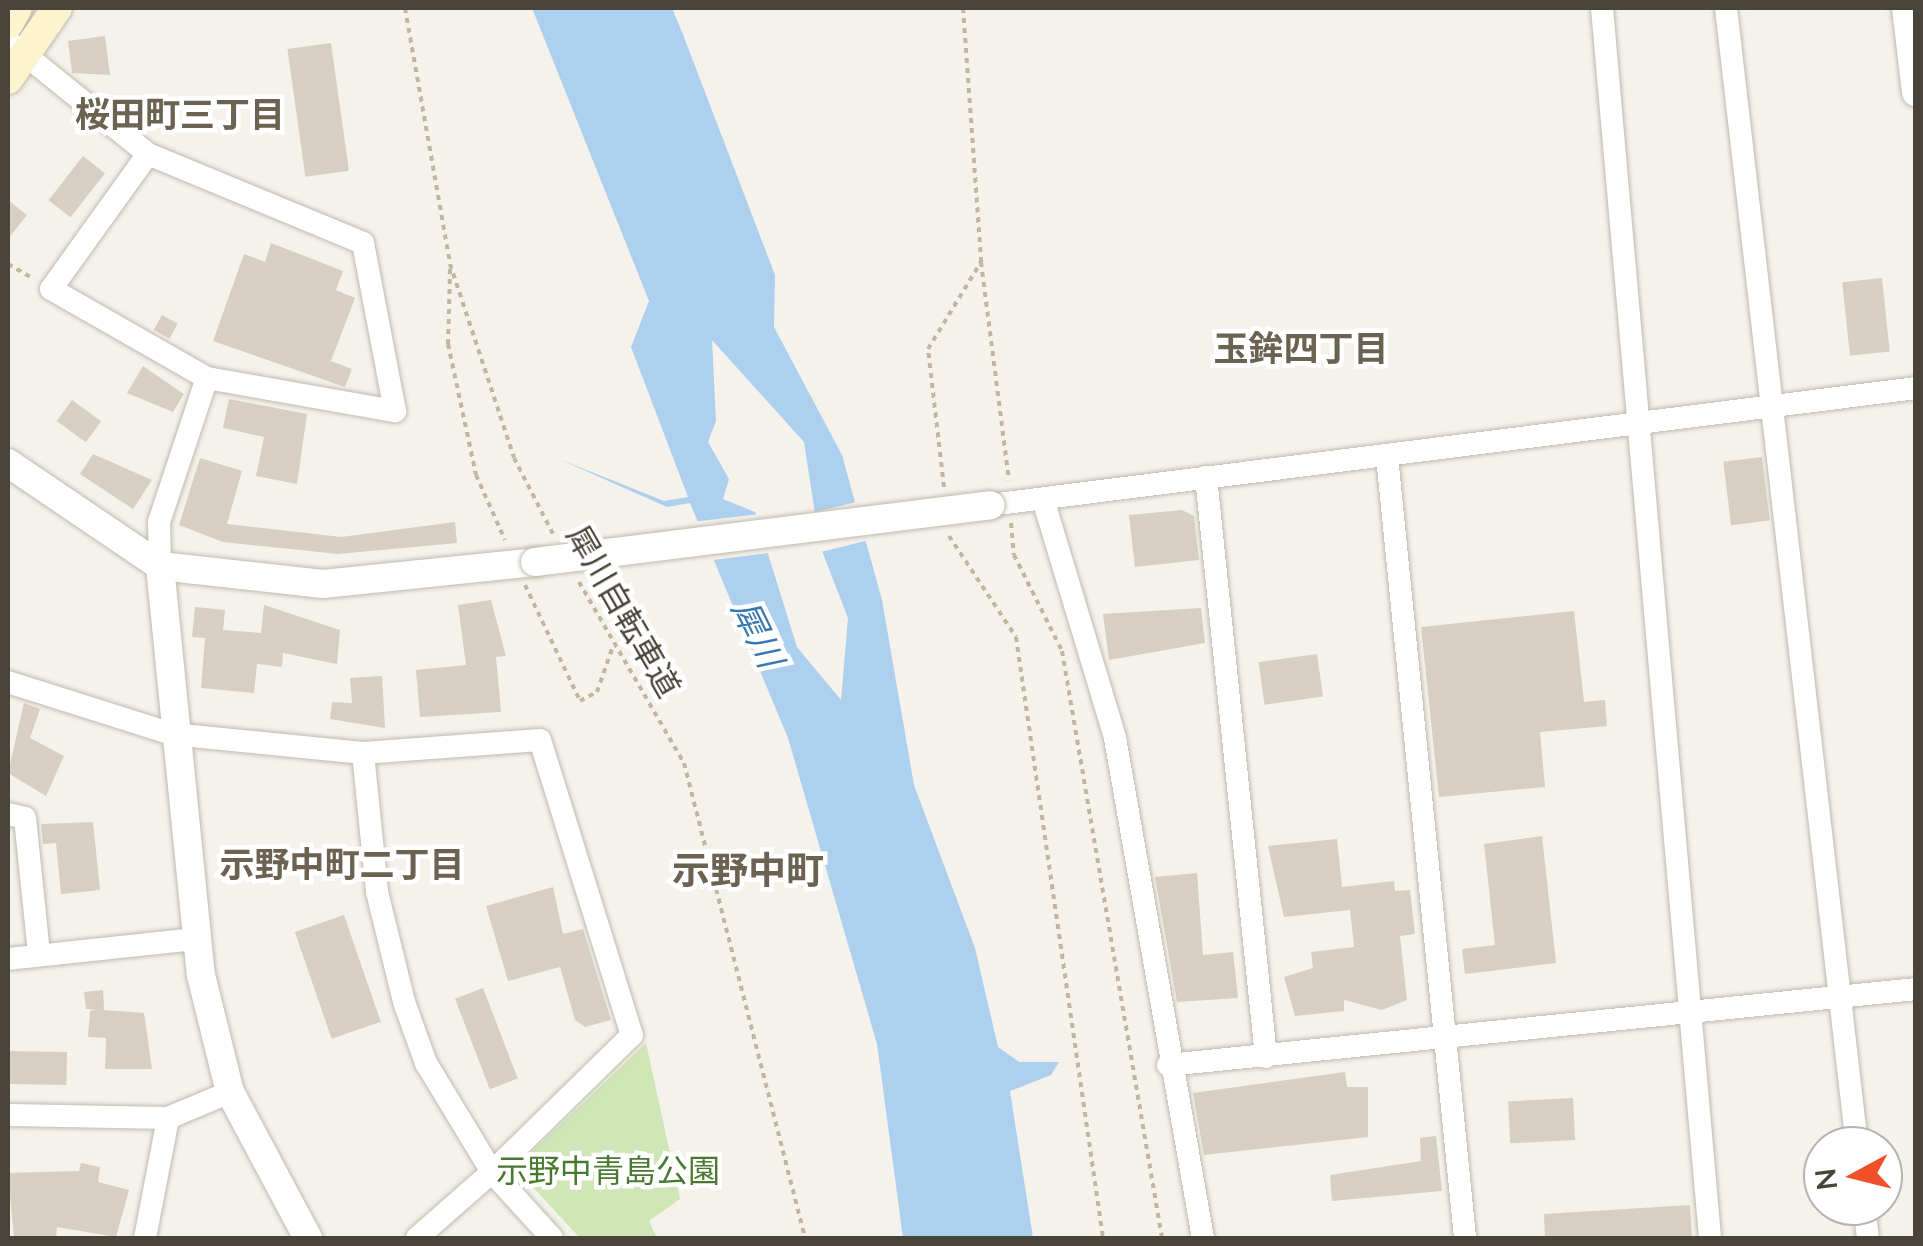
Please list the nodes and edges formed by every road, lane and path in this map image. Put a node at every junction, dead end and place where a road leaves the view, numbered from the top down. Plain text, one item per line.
1 (17, 8) edge
2 (57, 8) edge
3 (405, 8) edge
4 (964, 8) edge
5 (1602, 8) edge
6 (1726, 8) edge
7 (8, 24) edge
8 (1910, 25) edge
9 (13, 58) edge
10 (1916, 92) edge
11 (148, 154) junction
12 (981, 262) junction
13 (8, 264) edge
14 (450, 264) junction
15 (51, 289) junction
16 (207, 378) junction
17 (1916, 388) edge
18 (1779, 408) junction
19 (1645, 423) junction
20 (1387, 456) junction
21 (8, 463) edge
22 (1206, 477) junction
23 (1044, 499) junction
24 (946, 501) dead end
25 (1005, 508) junction
26 (948, 520) dead end
27 (562, 550) dead end
28 (525, 563) junction
29 (160, 566) junction
30 (570, 566) dead end
31 (613, 646) junction
32 (8, 682) edge
33 (172, 734) junction
34 (363, 753) junction
35 (8, 814) edge
36 (196, 938) junction
37 (39, 953) junction
38 (8, 958) edge
39 (1916, 989) edge
40 (1838, 996) junction
41 (1685, 1013) junction
42 (1443, 1041) junction
43 (1266, 1056) junction
44 (1168, 1065) junction
45 (230, 1092) junction
46 (8, 1115) edge
47 (168, 1118) junction
48 (1854, 1126) edge
49 (492, 1172) junction
50 (145, 1238) edge
51 (308, 1238) edge
52 (417, 1238) edge
53 (552, 1238) edge
54 (805, 1238) edge
55 (1103, 1238) edge
56 (1162, 1238) edge
57 (1203, 1238) edge
58 (1465, 1238) edge
59 (1710, 1238) edge

1 - 7 main road
2 - 9 main road
3 - 14 path, 犀川自転車道
4 - 12 path
5 - 19 street
6 - 18 street
8 - 10 street
9 - 11 street
11 - 15 street
11 - 16 street
12 - 24 path
12 - 25 path
13 - 15 path
14 - 27 path, 犀川自転車道
14 - 28 path
15 - 16 street
16 - 29 street
17 - 18 street
18 - 19 street
18 - 40 street
19 - 20 street
19 - 41 street
20 - 22 street
20 - 42 street
21 - 29 street
22 - 23 street
22 - 43 street
23 - 25 street
23 - 44 street
25 - 28 street, bridge
25 - 56 path
26 - 55 path
28 - 29 street
28 - 31 path
29 - 33 street
30 - 31 path, 犀川自転車道
31 - 54 path, 犀川自転車道
32 - 33 street
33 - 34 street
33 - 36 street
34 - 49 street
34 - 49 street
35 - 37 street
36 - 37 street
36 - 45 street
37 - 38 street
39 - 40 street
40 - 41 street
40 - 48 street
41 - 42 street
41 - 59 street
42 - 43 street
42 - 58 street
43 - 44 street
44 - 57 street
45 - 47 street
45 - 51 street
46 - 47 street
47 - 50 street
49 - 52 street
49 - 53 street

